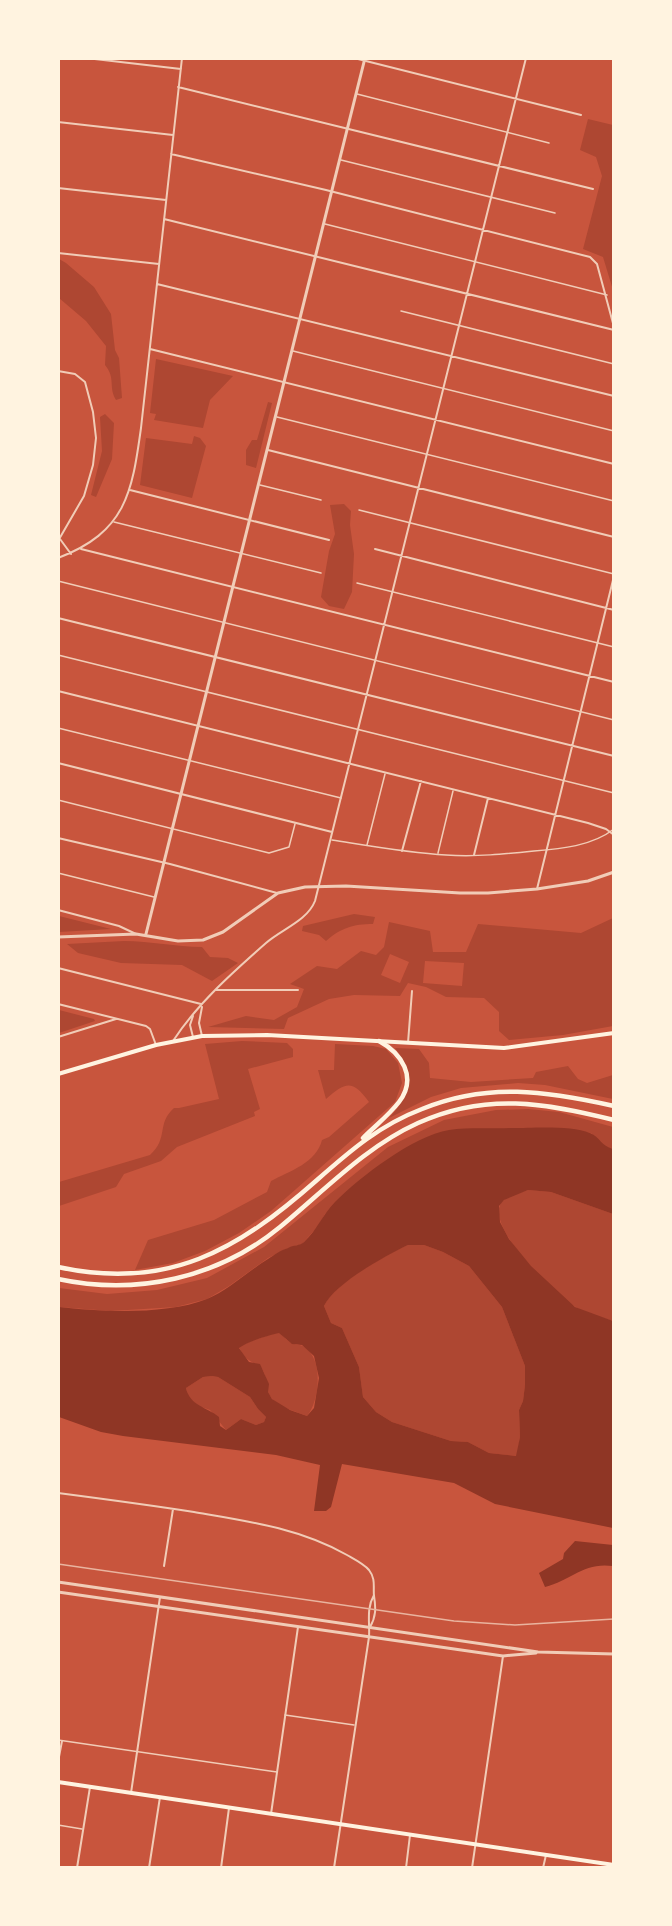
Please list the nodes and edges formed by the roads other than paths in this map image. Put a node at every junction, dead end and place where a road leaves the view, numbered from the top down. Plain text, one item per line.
1 (86, 58) edge
2 (182, 58) edge
3 (354, 58) edge
4 (526, 58) edge
5 (365, 60) edge
6 (181, 69) junction
7 (178, 87) junction
8 (356, 94) junction
9 (516, 98) junction
10 (581, 115) dead end
11 (58, 122) edge
12 (348, 129) junction
13 (507, 132) junction
14 (173, 135) junction
15 (549, 143) dead end
16 (171, 154) junction
17 (340, 160) junction
18 (499, 166) junction
19 (58, 188) edge
20 (593, 189) dead end
21 (332, 192) junction
22 (491, 198) junction
23 (166, 200) junction
24 (555, 213) dead end
25 (164, 219) junction
26 (324, 223) junction
27 (483, 231) junction
28 (58, 253) edge
29 (316, 256) junction
30 (475, 261) junction
31 (159, 264) junction
32 (157, 284) junction
33 (467, 293) junction
34 (607, 295) junction
35 (402, 311) dead end
36 (301, 319) junction
37 (459, 325) junction
38 (614, 329) edge
39 (150, 349) junction
40 (292, 351) junction
41 (452, 356) junction
42 (614, 364) edge
43 (58, 371) edge
44 (285, 382) junction
45 (444, 389) junction
46 (614, 396) edge
47 (276, 416) junction
48 (436, 420) junction
49 (614, 431) edge
50 (268, 450) junction
51 (428, 454) junction
52 (614, 464) edge
53 (259, 485) junction
54 (419, 489) junction
55 (130, 490) junction
56 (321, 500) dead end
57 (614, 501) edge
58 (359, 510) dead end
59 (250, 521) junction
60 (113, 522) junction
61 (410, 523) junction
62 (614, 537) edge
63 (59, 540) edge
64 (328, 540) dead end
65 (81, 549) junction
66 (375, 549) dead end
67 (70, 554) junction
68 (242, 554) junction
69 (402, 556) junction
70 (58, 558) edge
71 (321, 573) dead end
72 (614, 575) edge
73 (58, 581) edge
74 (357, 583) dead end
75 (234, 588) junction
76 (393, 592) junction
77 (605, 608) junction
78 (614, 610) edge
79 (58, 618) edge
80 (225, 622) junction
81 (384, 626) junction
82 (597, 643) junction
83 (614, 647) edge
84 (58, 655) edge
85 (217, 656) junction
86 (376, 660) junction
87 (589, 676) junction
88 (614, 682) edge
89 (58, 691) edge
90 (208, 692) junction
91 (367, 694) junction
92 (580, 712) junction
93 (614, 720) edge
94 (199, 725) junction
95 (58, 728) edge
96 (359, 729) junction
97 (572, 746) junction
98 (614, 756) edge
99 (190, 760) junction
100 (58, 763) edge
101 (350, 764) junction
102 (385, 772) junction
103 (421, 781) junction
104 (563, 781) junction
105 (454, 790) junction
106 (614, 793) edge
107 (181, 794) junction
108 (341, 798) junction
109 (488, 798) junction
110 (58, 800) edge
111 (554, 815) junction
112 (296, 823) junction
113 (173, 828) junction
114 (612, 830) edge
115 (333, 832) junction
116 (614, 835) edge
117 (58, 838) edge
118 (331, 840) junction
119 (367, 846) junction
120 (545, 850) junction
121 (402, 851) junction
122 (438, 854) junction
123 (474, 855) junction
124 (164, 863) junction
125 (614, 872) edge
126 (58, 873) edge
127 (319, 886) junction
128 (537, 889) junction
129 (278, 893) junction
130 (156, 898) junction
131 (58, 910) edge
132 (136, 934) junction
133 (146, 934) junction
134 (58, 937) edge
135 (58, 968) edge
136 (216, 990) junction
137 (298, 990) dead end
138 (412, 991) dead end
139 (58, 1004) edge
140 (202, 1004) junction
141 (194, 1014) junction
142 (116, 1019) junction
143 (614, 1034) edge
144 (202, 1036) junction
145 (58, 1037) edge
146 (193, 1037) junction
147 (173, 1041) junction
148 (379, 1041) junction
149 (408, 1043) junction
150 (156, 1045) junction
151 (58, 1074) edge
152 (614, 1106) edge
153 (614, 1120) edge
154 (357, 1144) junction
155 (58, 1268) edge
156 (58, 1280) edge
157 (58, 1493) edge
158 (172, 1509) junction
159 (164, 1566) dead end
160 (58, 1581) edge
161 (58, 1592) edge
162 (374, 1595) junction
163 (160, 1596) junction
164 (158, 1607) junction
165 (298, 1626) junction
166 (370, 1627) junction
167 (369, 1637) junction
168 (538, 1652) junction
169 (614, 1654) edge
170 (503, 1656) junction
171 (285, 1715) junction
172 (355, 1725) junction
173 (60, 1740) edge
174 (138, 1752) junction
175 (58, 1762) edge
176 (277, 1772) junction
177 (58, 1782) edge
178 (90, 1786) junction
179 (131, 1793) junction
180 (160, 1797) junction
181 (229, 1808) junction
182 (272, 1814) junction
183 (340, 1824) junction
184 (58, 1825) edge
185 (83, 1829) junction
186 (410, 1835) junction
187 (475, 1844) junction
188 (546, 1855) junction
189 (614, 1865) edge
190 (77, 1868) edge
191 (149, 1868) edge
192 (221, 1868) edge
193 (334, 1868) edge
194 (406, 1868) edge
195 (472, 1868) edge
196 (543, 1868) edge

1 - 6 street
2 - 6 street
3 - 5 street
4 - 9 street
5 - 8 street
5 - 9 street
6 - 7 street
7 - 12 street
7 - 14 street
8 - 12 street
8 - 13 lane
9 - 10 street
9 - 13 street
11 - 14 street
12 - 17 street
12 - 18 street
13 - 15 lane
13 - 18 street
14 - 16 street
16 - 21 street
16 - 23 street
17 - 21 street
17 - 22 lane
18 - 20 street
18 - 22 street
19 - 23 street
21 - 26 street
21 - 27 street
22 - 24 lane
22 - 27 street
23 - 25 street
25 - 29 street
25 - 31 street
26 - 29 street
26 - 30 lane
27 - 30 street
27 - 34 street
28 - 31 street
29 - 33 street
29 - 36 street
30 - 33 street
30 - 34 lane
31 - 32 street
32 - 36 street
32 - 39 street
33 - 37 street
33 - 38 street
34 - 38 street
35 - 37 lane
36 - 40 street
36 - 41 street
37 - 41 street
37 - 42 lane
39 - 44 street
39 - 55 street
40 - 44 street
40 - 45 lane
41 - 45 street
41 - 46 street
43 - 63 street
44 - 47 street
44 - 48 street
45 - 48 street
45 - 49 lane
47 - 50 street
47 - 51 lane
48 - 51 street
48 - 52 street
50 - 53 street
50 - 54 street
51 - 54 street
51 - 57 lane
53 - 56 lane
53 - 59 street
54 - 61 street
54 - 62 street
55 - 59 street
55 - 60 street
58 - 61 lane
59 - 64 street
59 - 68 street
60 - 65 street
60 - 68 lane
61 - 69 street
61 - 72 lane
63 - 67 street
65 - 67 street
65 - 75 street
66 - 69 street
67 - 70 street
68 - 71 lane
68 - 75 street
69 - 76 street
69 - 77 street
72 - 77 street
73 - 80 lane
74 - 76 lane
75 - 80 street
75 - 81 street
76 - 81 street
76 - 82 lane
77 - 78 street
77 - 82 street
79 - 85 street
80 - 85 street
80 - 86 lane
81 - 86 street
81 - 87 street
82 - 83 lane
82 - 87 street
84 - 90 lane
85 - 90 street
85 - 91 street
86 - 91 street
86 - 92 lane
87 - 88 street
87 - 92 street
89 - 94 street
90 - 94 street
90 - 96 lane
91 - 96 street
91 - 97 street
92 - 93 lane
92 - 97 street
94 - 99 street
94 - 101 street
95 - 99 lane
96 - 101 street
96 - 104 lane
97 - 98 street
97 - 104 street
99 - 107 street
99 - 108 lane
100 - 107 street
101 - 102 street
101 - 108 street
102 - 103 street
102 - 119 lane
103 - 105 street
103 - 121 street
104 - 106 lane
104 - 111 street
105 - 109 street
105 - 122 lane
107 - 112 street
107 - 113 street
108 - 115 street
109 - 111 street
109 - 123 street
110 - 113 lane
111 - 114 street
111 - 120 street
112 - 113 lane
112 - 115 street
113 - 124 street
114 - 116 street
114 - 120 lane
115 - 118 street
117 - 124 street
118 - 119 lane
118 - 127 street
119 - 121 lane
120 - 123 lane
120 - 128 street
121 - 122 lane
122 - 123 lane
124 - 129 street
124 - 130 street
125 - 128 street
126 - 130 lane
127 - 128 street
127 - 129 street
127 - 136 street
129 - 133 street
130 - 133 street
131 - 132 street
132 - 133 street
132 - 134 street
135 - 140 street
136 - 137 street
136 - 140 street
138 - 149 street
139 - 142 street
140 - 141 street
140 - 144 street
141 - 146 street
141 - 147 street
142 - 145 street
142 - 150 street
143 - 149 main road
144 - 146 main road
144 - 148 main road
146 - 147 main road
147 - 150 main road
148 - 149 main road
148 - 154 highway
150 - 151 main road
152 - 154 highway
153 - 156 highway
154 - 155 highway
157 - 158 street
158 - 159 street
158 - 162 street
160 - 163 street
161 - 164 street
162 - 166 street
162 - 166 street
163 - 164 street
163 - 166 street
164 - 165 street
164 - 174 street
165 - 167 street
165 - 171 street
166 - 167 street
166 - 168 street
167 - 170 street
167 - 172 street
168 - 169 street
168 - 170 street
170 - 187 street
171 - 172 lane
171 - 176 street
172 - 183 street
173 - 174 lane
173 - 175 street
174 - 176 lane
174 - 179 street
176 - 182 street
177 - 178 main road
178 - 179 main road
178 - 185 street
179 - 180 main road
180 - 181 main road
180 - 191 street
181 - 182 main road
181 - 192 street
182 - 183 main road
183 - 186 main road
183 - 193 street
184 - 185 lane
185 - 190 street
186 - 187 main road
186 - 194 street
187 - 188 main road
187 - 195 street
188 - 189 main road
188 - 196 street

